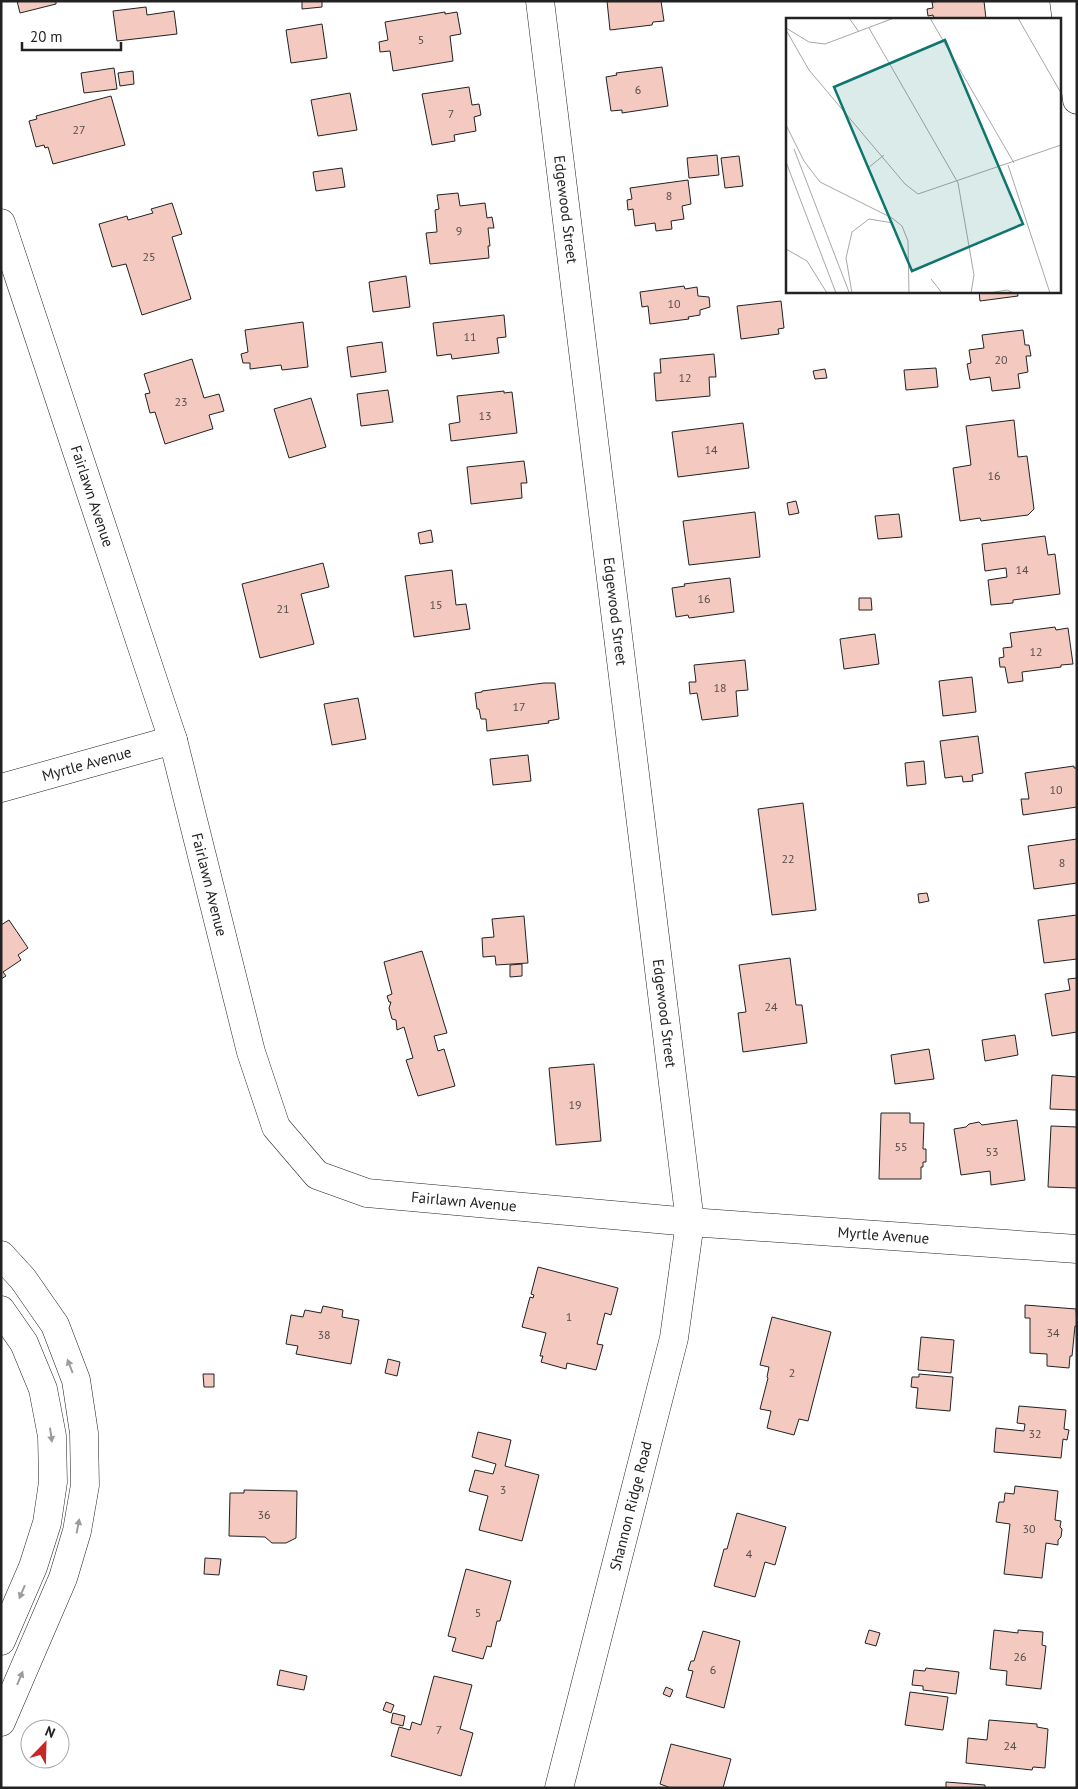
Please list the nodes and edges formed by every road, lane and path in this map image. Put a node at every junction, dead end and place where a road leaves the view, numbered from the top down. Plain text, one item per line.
1 (540, 1) edge
2 (1064, 1) edge
3 (1077, 100) edge
4 (1, 224) edge
5 (172, 740) junction
6 (1, 788) edge
7 (690, 1222) junction
8 (1077, 1249) edge
9 (1, 1255) edge
10 (1, 1310) edge
11 (1, 1641) edge
12 (1, 1722) edge
13 (559, 1788) edge

1 - 7 main road, Edgewood Street
2 - 3 main road
4 - 5 main road, Fairlawn Avenue
5 - 6 main road, Myrtle Avenue
5 - 7 main road, Fairlawn Avenue
7 - 8 main road, Myrtle Avenue
7 - 13 main road, Shannon Ridge Road
12 -> 9 main road
10 -> 11 main road

